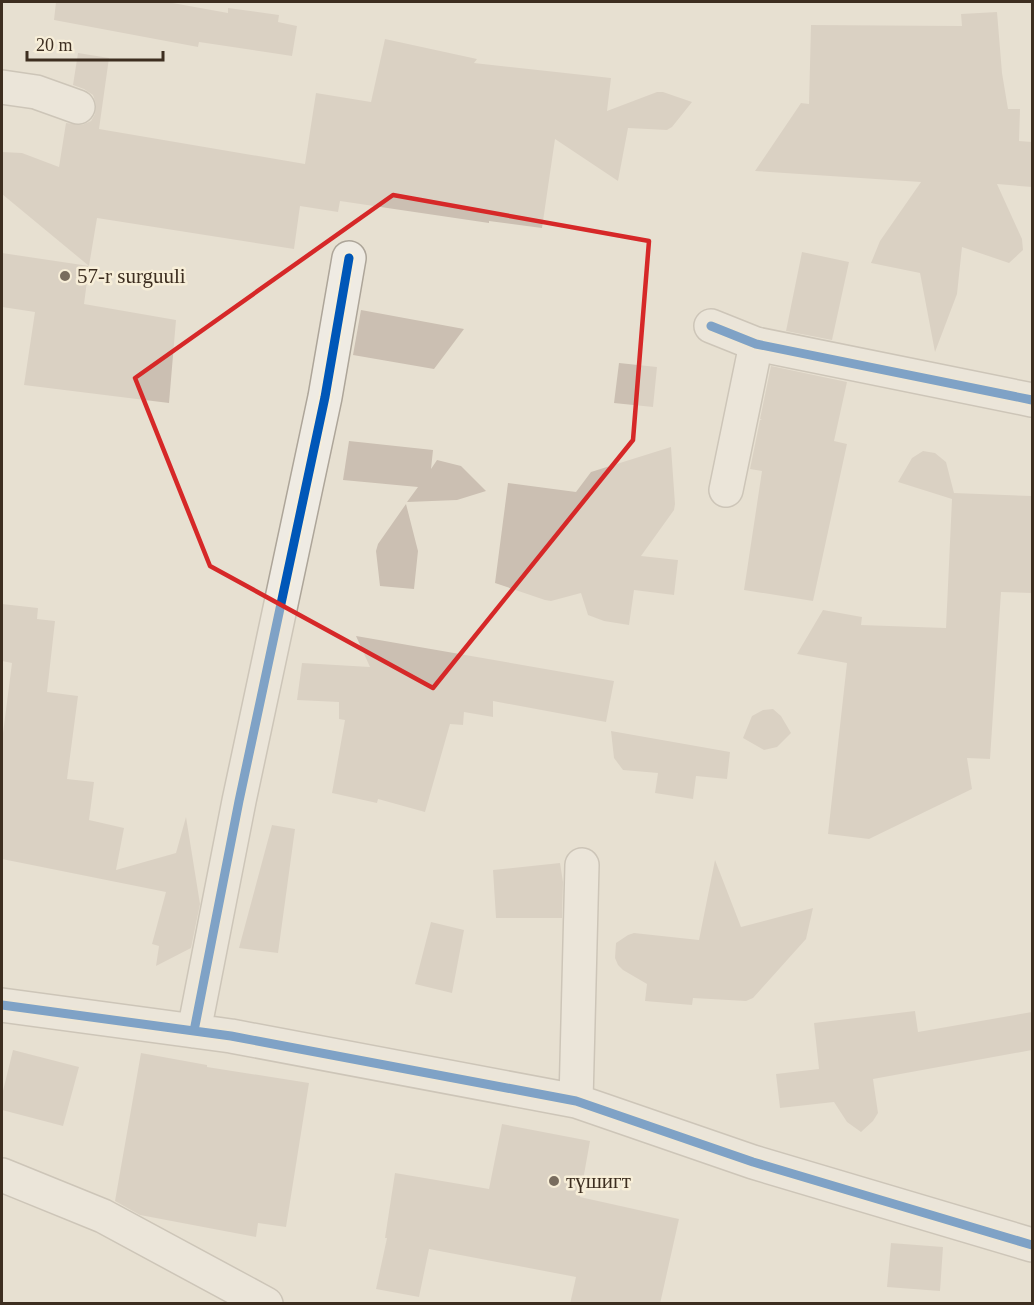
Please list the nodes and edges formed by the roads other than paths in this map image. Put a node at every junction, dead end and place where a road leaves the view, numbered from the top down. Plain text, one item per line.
1 (2, 87) edge
2 (78, 107) dead end
3 (349, 258) dead end
4 (711, 326) dead end
5 (756, 344) junction
6 (1032, 400) edge
7 (726, 490) dead end
8 (582, 865) dead end
9 (2, 1005) edge
10 (194, 1031) junction
11 (576, 1101) junction
12 (2, 1175) edge
13 (1032, 1245) edge
14 (266, 1304) edge

1 - 2 street
3 - 10 street
4 - 5 street
5 - 6 street
5 - 7 street
8 - 11 street
9 - 10 street
10 - 11 street
11 - 13 street
12 - 14 street

